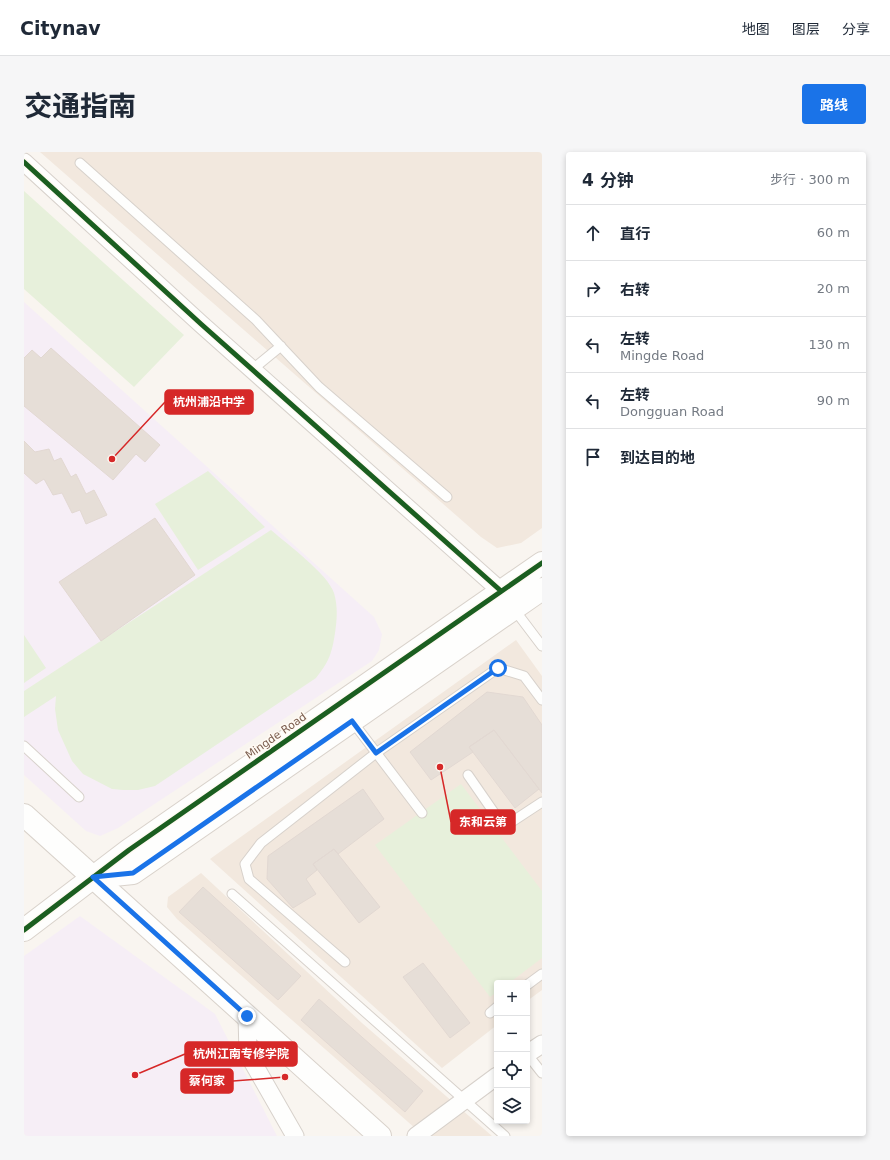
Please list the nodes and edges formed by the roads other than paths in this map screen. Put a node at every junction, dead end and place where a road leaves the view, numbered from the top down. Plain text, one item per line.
1 (24, 162) edge
2 (80, 163) dead end
3 (281, 346) junction
4 (252, 370) junction
5 (447, 497) dead end
6 (542, 563) edge
7 (542, 589) edge
8 (508, 600) junction
9 (542, 646) edge
10 (542, 700) edge
11 (352, 721) junction
12 (24, 746) edge
13 (376, 753) junction
14 (468, 775) dead end
15 (79, 797) dead end
16 (542, 802) edge
17 (422, 813) dead end
18 (24, 815) edge
19 (93, 877) junction
20 (232, 894) dead end
21 (24, 930) edge
22 (345, 962) dead end
23 (542, 974) edge
24 (530, 983) edge
25 (247, 1016) junction
26 (542, 1044) edge
27 (530, 1052) edge
28 (530, 1058) edge
29 (542, 1073) edge
30 (494, 1078) edge
31 (465, 1099) junction
32 (295, 1136) edge
33 (380, 1136) edge
34 (416, 1136) edge
35 (505, 1136) edge

1 - 4 street
2 - 3 lane
3 - 4 lane
3 - 5 lane
4 - 8 street
6 - 8 street, Mingde Road
7 - 8 street, Mingde Road
8 - 9 lane
8 - 11 street, Mingde Road
8 - 19 street, Mingde Road
10 - 13 lane
11 - 13 lane
11 - 19 street, Mingde Road
12 - 15 lane
13 - 17 lane
13 - 22 lane
14 - 16 lane
18 - 19 street
19 - 21 street, Mingde Road
19 - 25 street
20 - 31 lane
23 - 24 lane
25 - 32 street
25 - 33 street
26 - 27 street
28 - 29 lane
30 - 31 street
31 - 34 street
31 - 35 lane

